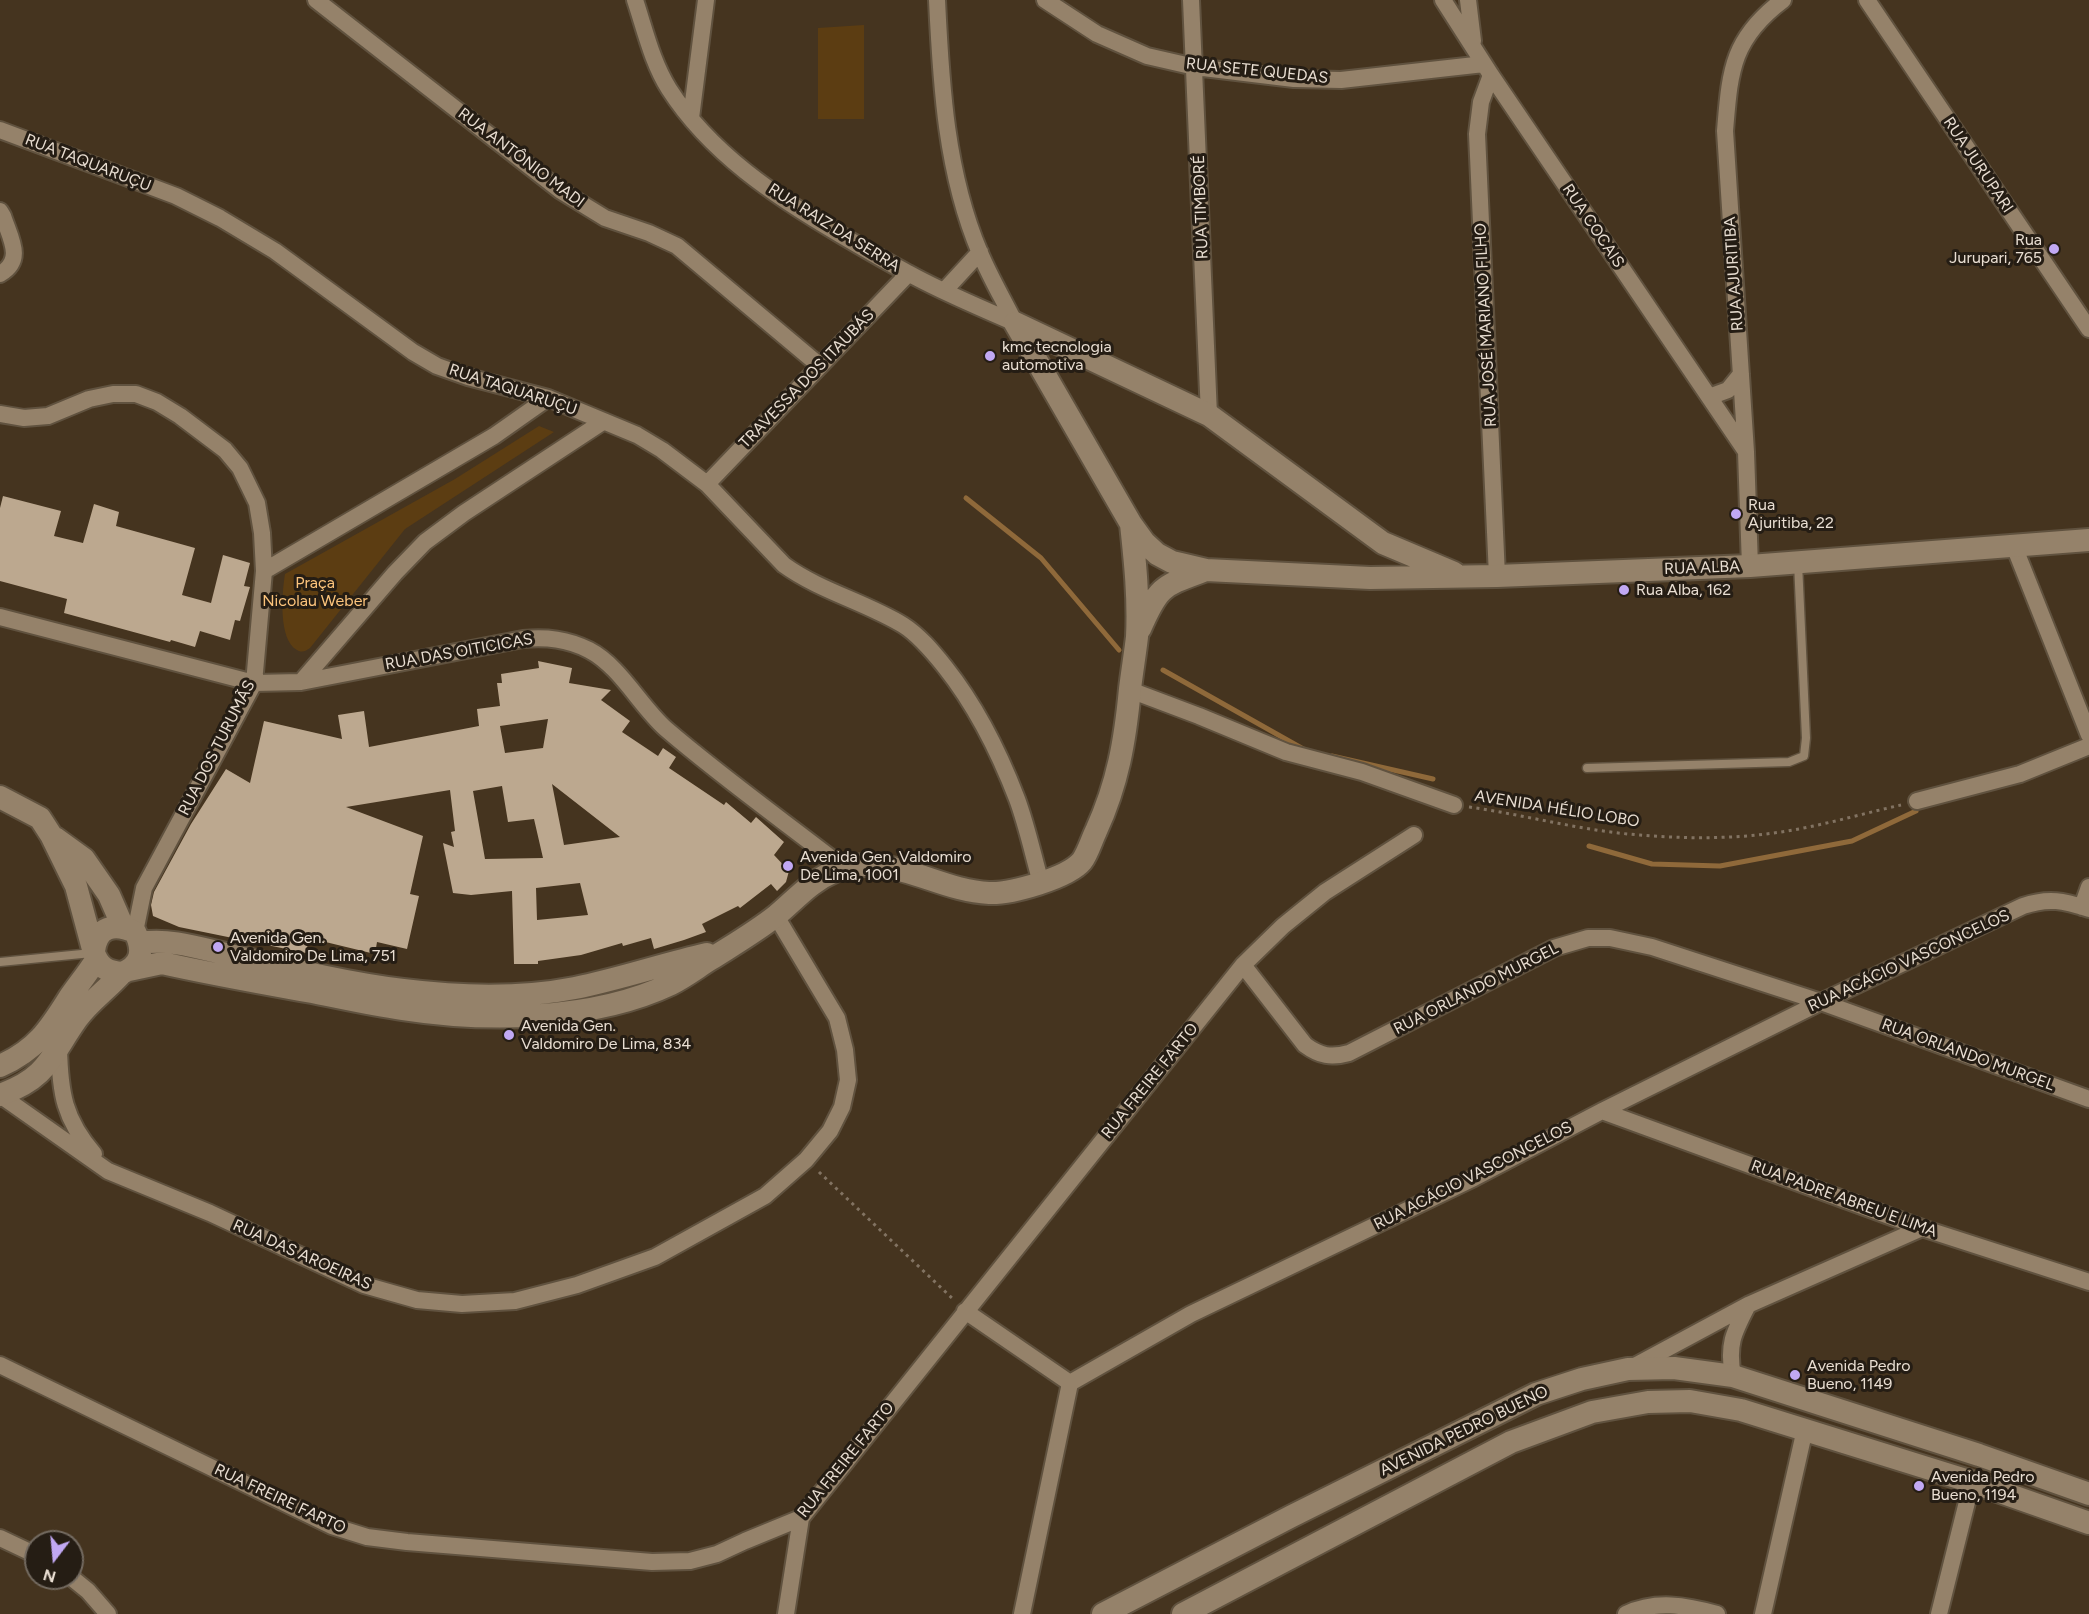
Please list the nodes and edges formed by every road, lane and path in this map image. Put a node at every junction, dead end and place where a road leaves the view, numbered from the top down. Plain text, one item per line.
1 (316, 0) edge
2 (635, 0) edge
3 (706, 0) edge
4 (937, 0) edge
5 (1045, 0) edge
6 (1191, 0) edge
7 (1443, 0) edge
8 (1468, 0) edge
9 (1782, 0) edge
10 (1868, 0) edge
11 (1473, 46) junction
12 (1195, 67) junction
13 (1488, 70) junction
14 (691, 118) junction
15 (0, 130) edge
16 (0, 211) edge
17 (980, 252) junction
18 (0, 274) edge
19 (908, 274) junction
20 (944, 291) junction
21 (1015, 323) junction
22 (2089, 329) edge
23 (1056, 341) junction
24 (820, 366) junction
25 (1043, 371) junction
26 (1741, 374) junction
27 (1709, 397) junction
28 (548, 399) junction
29 (0, 414) edge
30 (1209, 415) junction
31 (604, 421) junction
32 (1746, 452) junction
33 (707, 484) junction
34 (1131, 524) junction
35 (2089, 540) edge
36 (1383, 543) junction
37 (2014, 546) junction
38 (1798, 563) junction
39 (1750, 566) junction
40 (1206, 570) junction
41 (264, 571) junction
42 (1461, 576) junction
43 (1497, 576) junction
44 (1370, 578) junction
45 (0, 617) edge
46 (1137, 636) junction
47 (301, 682) junction
48 (254, 683) junction
49 (1130, 690) junction
50 (2089, 735) edge
51 (2089, 746) edge
52 (1587, 768) dead end
53 (0, 797) edge
54 (1917, 801) joint
55 (1454, 806) joint
56 (51, 835) junction
57 (1414, 835) dead end
58 (844, 868) junction
59 (1041, 883) junction
60 (2089, 887) edge
61 (2085, 908) edge
62 (776, 916) junction
63 (133, 934) junction
64 (724, 951) junction
65 (95, 955) junction
66 (0, 962) edge
67 (1242, 965) junction
68 (125, 972) junction
69 (1821, 1002) junction
70 (59, 1048) junction
71 (8, 1063) edge
72 (0, 1082) edge
73 (0, 1095) edge
74 (2089, 1099) edge
75 (1602, 1111) junction
76 (806, 1160) junction
77 (108, 1171) junction
78 (1922, 1228) junction
79 (2089, 1282) edge
80 (1748, 1305) junction
81 (965, 1311) junction
82 (2, 1369) edge
83 (1628, 1369) junction
84 (1733, 1376) junction
85 (1070, 1383) junction
86 (1805, 1429) junction
87 (1972, 1482) junction
88 (2089, 1494) edge
89 (801, 1518) junction
90 (2089, 1523) edge
91 (0, 1538) edge
92 (24, 1549) edge
93 (84, 1588) edge
94 (1024, 1609) edge
95 (108, 1614) edge
96 (786, 1614) edge
97 (1104, 1614) edge
98 (1183, 1614) edge
99 (1626, 1614) edge
100 (1717, 1614) edge
101 (1763, 1614) edge
102 (1940, 1614) edge

1 - 24 street, RUA ANTÔNIO MADI
2 - 14 street, RUA RAIZ DA SERRA
3 - 14 street
4 - 17 street
5 - 12 street, RUA SETE QUEDAS
6 - 12 street, RUA TIMBORÉ
7 - 11 street, RUA COCAIS
8 - 11 street
9 - 26 street, RUA AJURITIBA
10 - 22 street, RUA JURUPARI
11 - 13 street, RUA COCAIS
12 - 13 street, RUA SETE QUEDAS
12 - 30 street, RUA TIMBORÉ
13 - 27 street, RUA COCAIS
13 - 43 street, RUA JOSÉ MARIANO FILHO
14 - 19 street, RUA RAIZ DA SERRA
15 - 28 street, RUA TAQUARUÇU
16 - 18 street
17 - 20 street
17 - 21 street
19 - 20 street, RUA RAIZ DA SERRA
19 - 24 street, TRAVESSA DOS ITAUBÁS
20 - 21 street, RUA RAIZ DA SERRA
21 - 23 street
21 - 25 street
23 - 25 street
23 - 30 street
24 - 33 street, TRAVESSA DOS ITAUBÁS
25 - 34 street
26 - 27 street
26 - 32 street, RUA AJURITIBA
27 - 32 street, RUA COCAIS
28 - 31 street, RUA TAQUARUÇU
28 - 41 street
29 - 41 street, RUA DOS TURUMÃS
30 - 36 street
31 - 33 street, RUA TAQUARUÇU
31 - 47 street
32 - 39 street, RUA AJURITIBA
33 - 59 street, RUA TAQUARUÇU
34 - 40 street
34 - 46 street
35 - 37 street, RUA ALBA
36 - 42 street
36 - 44 street
37 - 38 street, RUA ALBA
37 - 50 street
38 - 39 street, RUA ALBA
38 - 52 lane
39 - 43 street, RUA ALBA
40 - 44 street, RUA ALBA
40 - 46 street
41 - 48 street, RUA DOS TURUMÃS
42 - 43 street, RUA ALBA
42 - 44 street, RUA ALBA
45 - 48 street, RUA DAS OITICICAS
46 - 49 street
47 - 48 street, RUA DAS OITICICAS
47 - 58 street, RUA DAS OITICICAS
48 - 63 street, RUA DOS TURUMÃS
49 - 55 street
49 - 59 street
51 - 54 street
53 - 56 street
54 - 55 path, AVENIDA HÉLIO LOBO
56 - 63 street
56 - 65 street
57 - 67 street, RUA FREIRE FARTO
58 - 59 street
58 - 62 street
60 - 61 street
61 - 69 street, RUA ACÁCIO VASCONCELOS
62 - 64 street
62 - 76 street, RUA DAS AROEIRAS
63 - 64 street
63 - 65 street
63 - 68 street
64 - 68 street
65 - 66 lane
65 - 68 street
65 - 71 street
67 - 69 street, RUA ORLANDO MURGEL
67 - 81 street, RUA FREIRE FARTO
68 - 70 street
69 - 74 street, RUA ORLANDO MURGEL
69 - 75 street, RUA ACÁCIO VASCONCELOS
70 - 73 street
70 - 77 street, RUA DAS AROEIRAS
71 - 72 street
73 - 77 street, RUA DAS AROEIRAS
75 - 78 street, RUA PADRE ABREU E LIMA
75 - 85 street, RUA ACÁCIO VASCONCELOS
76 - 77 street, RUA DAS AROEIRAS
76 - 81 path
78 - 79 street, RUA PADRE ABREU E LIMA
78 - 80 street
80 - 83 street
80 - 84 street
81 - 85 street
81 - 89 street, RUA FREIRE FARTO
82 - 89 street, RUA FREIRE FARTO
83 - 84 street, AVENIDA PEDRO BUENO
83 - 97 street, AVENIDA PEDRO BUENO
84 - 88 street, AVENIDA PEDRO BUENO
85 - 94 street
86 - 87 street, AVENIDA PEDRO BUENO
86 - 98 street, AVENIDA PEDRO BUENO
86 - 101 street
87 - 90 street, AVENIDA PEDRO BUENO
87 - 102 street
89 - 96 street
91 - 92 street
93 - 95 street
99 - 100 street

